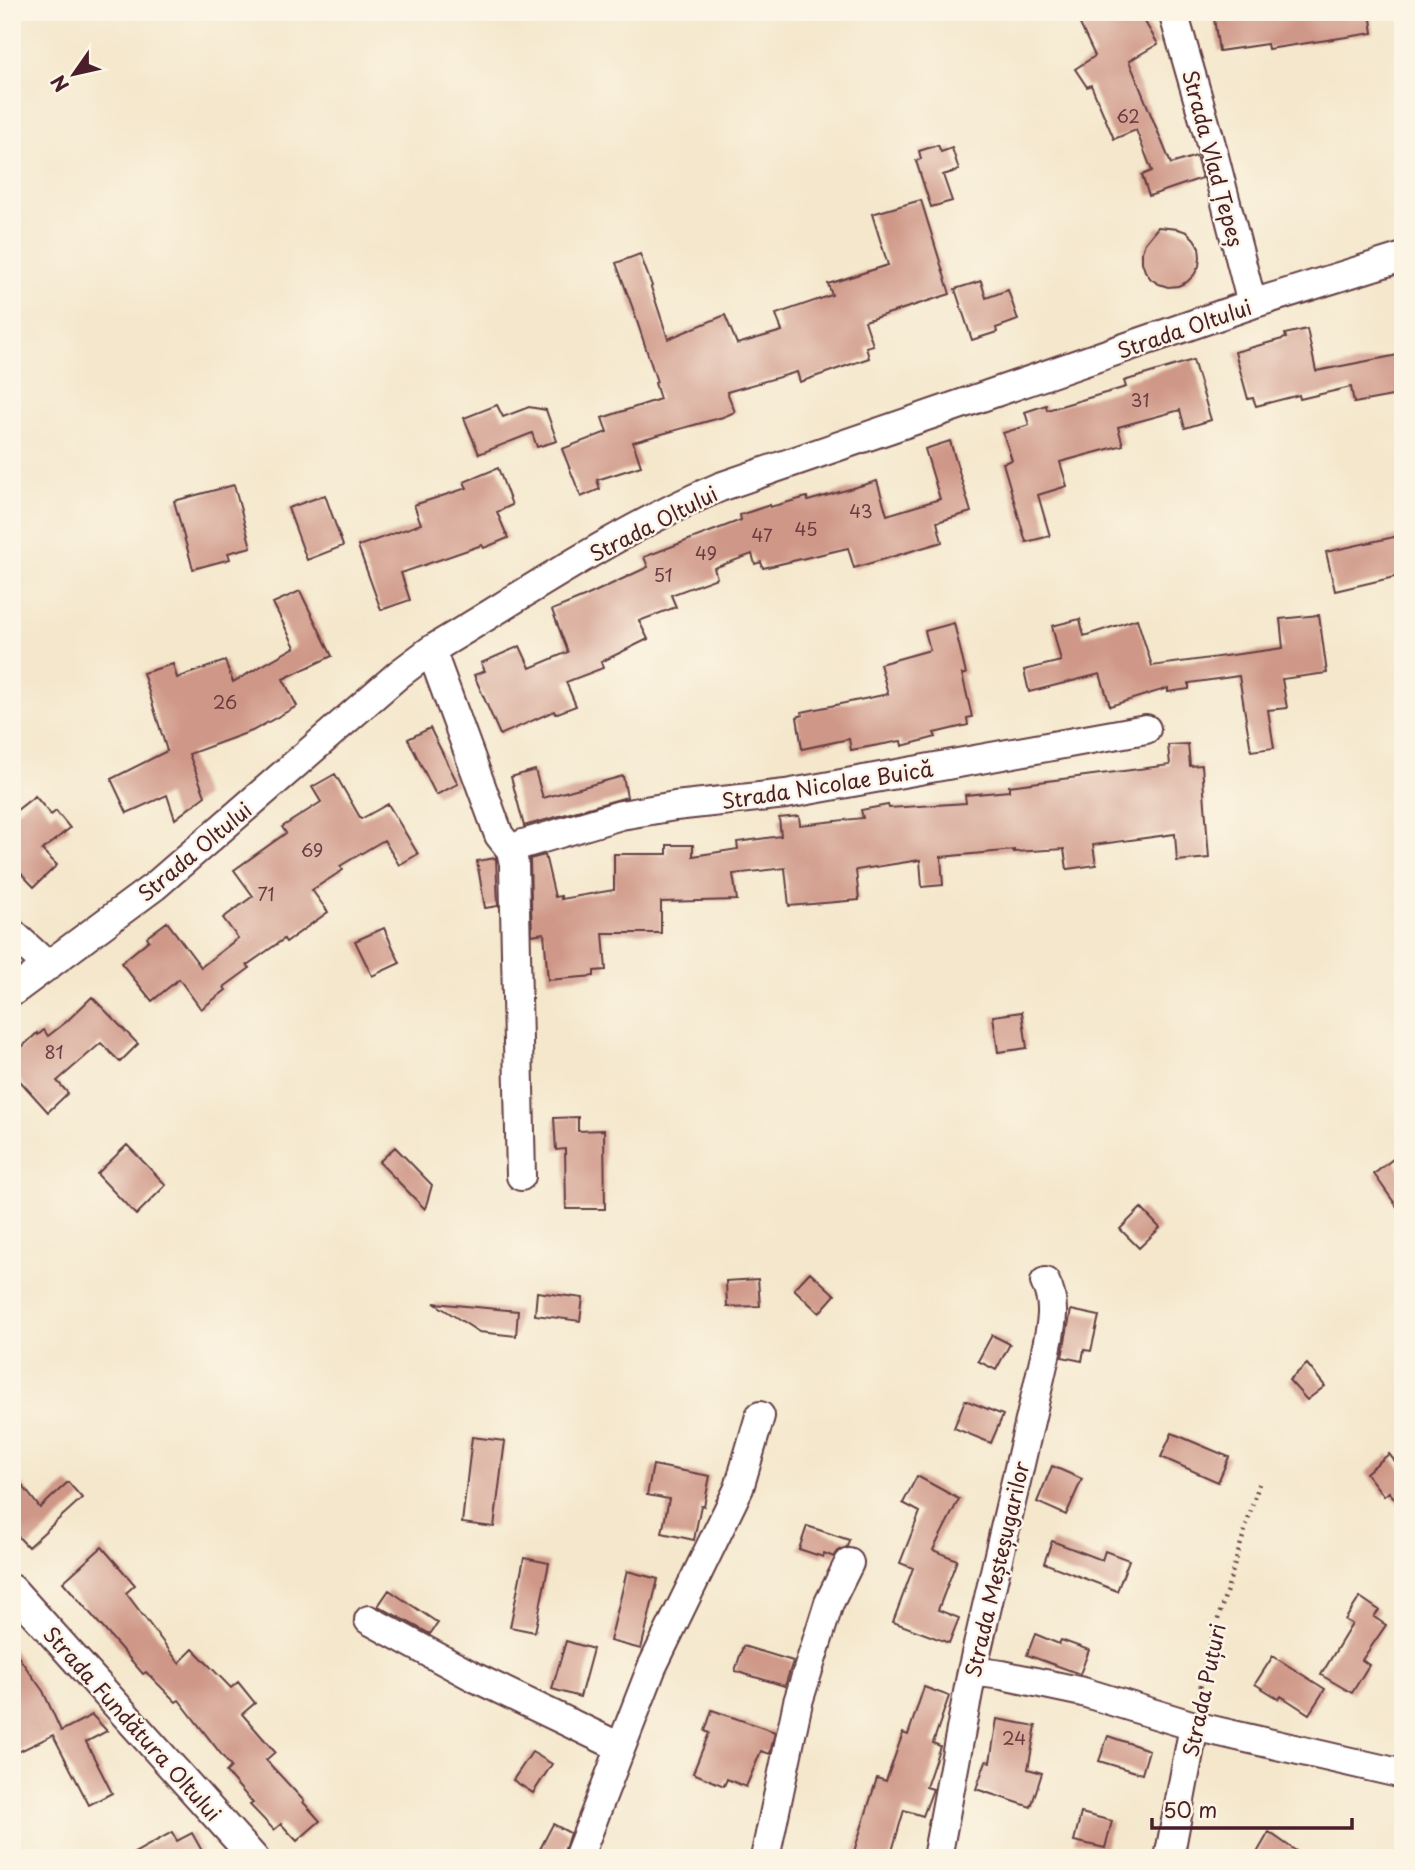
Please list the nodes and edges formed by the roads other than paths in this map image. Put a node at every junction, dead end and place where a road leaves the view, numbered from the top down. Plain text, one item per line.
1 (1174, 12) edge
2 (1403, 257) edge
3 (1252, 304) junction
4 (430, 650) junction
5 (1146, 729) dead end
6 (511, 850) junction
7 (12, 933) edge
8 (48, 966) junction
9 (12, 992) edge
10 (521, 1175) dead end
11 (1045, 1282) dead end
12 (761, 1416) dead end
13 (849, 1563) dead end
14 (12, 1589) edge
15 (369, 1620) dead end
16 (972, 1671) junction
17 (1194, 1726) junction
18 (620, 1747) junction
19 (1403, 1774) edge
20 (254, 1858) edge
21 (578, 1858) edge
22 (765, 1858) edge
23 (937, 1858) edge
24 (1169, 1858) edge

1 - 3 street, Strada Vlad Țepeș
2 - 3 street, Strada Oltului
3 - 4 street, Strada Oltului
4 - 6 street
4 - 8 street, Strada Oltului
5 - 6 street, Strada Nicolae Buică
6 - 10 street
7 - 8 street
8 - 9 street, Strada Oltului
11 - 16 street, Strada Meșteșugarilor
12 - 18 street
13 - 22 street
14 - 20 street, Strada Fundătura Oltului
15 - 18 street
16 - 17 street
16 - 23 street, Strada Meșteșugarilor
17 - 19 street
17 - 24 street, Strada Puțuri
18 - 21 street

